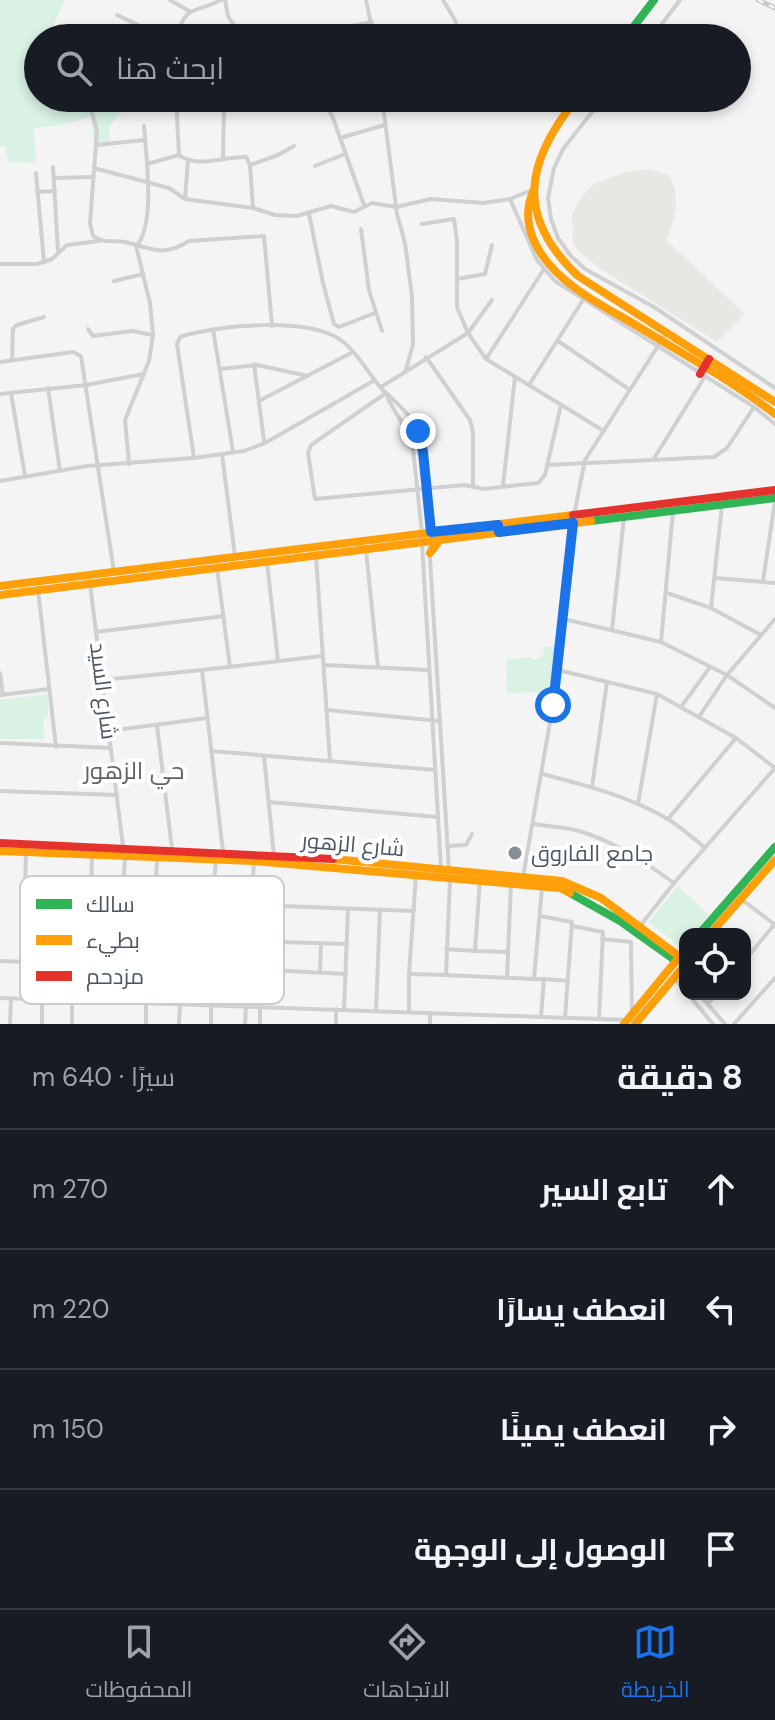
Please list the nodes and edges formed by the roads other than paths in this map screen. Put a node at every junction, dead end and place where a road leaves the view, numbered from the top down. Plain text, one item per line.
1 (170, 0) edge
2 (223, 0) edge
3 (366, 0) edge
4 (443, 0) edge
5 (654, 0) edge
6 (680, 0) edge
7 (189, 11) junction
8 (117, 15) dead end
9 (372, 22) joint
10 (136, 24) edge
11 (180, 24) edge
12 (233, 24) edge
13 (362, 24) edge
14 (456, 24) edge
15 (636, 24) edge
16 (662, 24) edge
17 (93, 112) edge
18 (177, 112) edge
19 (224, 112) edge
20 (328, 112) edge
21 (384, 112) edge
22 (567, 112) edge
23 (592, 112) edge
24 (385, 125) junction
25 (144, 126) dead end
26 (340, 138) junction
27 (145, 140) junction
28 (96, 145) junction
29 (294, 146) dead end
30 (345, 154) junction
31 (179, 155) junction
32 (223, 159) junction
33 (188, 160) junction
34 (147, 164) junction
35 (250, 165) junction
36 (315, 166) dead end
37 (53, 167) dead end
38 (94, 168) junction
39 (36, 173) dead end
40 (92, 177) junction
41 (54, 178) junction
42 (147, 182) junction
43 (535, 189) junction
44 (55, 191) junction
45 (37, 192) junction
46 (185, 199) junction
47 (510, 199) junction
48 (364, 205) junction
49 (396, 207) junction
50 (253, 208) junction
51 (309, 214) junction
52 (422, 224) dead end
53 (361, 229) dead end
54 (100, 241) junction
55 (492, 245) dead end
56 (136, 246) junction
57 (58, 253) junction
58 (44, 262) junction
59 (0, 264) edge
60 (544, 269) junction
61 (143, 274) junction
62 (457, 279) junction
63 (114, 281) dead end
64 (604, 293) junction
65 (492, 300) dead end
66 (583, 300) junction
67 (597, 305) junction
68 (375, 313) junction
69 (44, 317) dead end
70 (272, 326) junction
71 (88, 329) dead end
72 (213, 329) junction
73 (382, 331) dead end
74 (667, 332) junction
75 (468, 333) junction
76 (153, 335) junction
77 (558, 341) junction
78 (660, 344) junction
79 (353, 352) junction
80 (426, 357) junction
81 (486, 359) junction
82 (709, 359) junction
83 (12, 360) junction
84 (0, 362) edge
85 (254, 364) junction
86 (220, 369) junction
87 (406, 370) junction
88 (703, 373) junction
89 (144, 374) junction
90 (308, 376) junction
91 (515, 377) junction
92 (375, 380) junction
93 (86, 385) junction
94 (529, 385) junction
95 (381, 387) junction
96 (48, 388) junction
97 (775, 388) edge
98 (630, 390) junction
99 (11, 393) junction
100 (387, 393) junction
101 (0, 394) edge
102 (259, 401) junction
103 (775, 402) edge
104 (561, 405) junction
105 (754, 407) junction
106 (775, 414) edge
107 (775, 424) edge
108 (604, 431) junction
109 (265, 443) junction
110 (233, 452) junction
111 (222, 454) junction
112 (194, 458) junction
113 (653, 460) junction
114 (129, 464) junction
115 (583, 464) junction
116 (547, 465) junction
117 (98, 466) junction
118 (60, 471) junction
119 (25, 476) junction
120 (0, 481) edge
121 (473, 486) junction
122 (503, 487) junction
123 (426, 488) junction
124 (418, 489) junction
125 (775, 490) edge
126 (775, 499) edge
127 (722, 505) junction
128 (673, 511) junction
129 (624, 517) junction
130 (574, 519) junction
131 (428, 538) junction
132 (366, 549) junction
133 (430, 553) joint
134 (235, 556) junction
135 (316, 556) junction
136 (267, 562) junction
137 (198, 566) junction
138 (217, 568) junction
139 (114, 572) junction
140 (715, 578) junction
141 (763, 581) junction
142 (775, 583) edge
143 (90, 584) junction
144 (0, 586) edge
145 (38, 590) junction
146 (667, 593) junction
147 (0, 595) edge
148 (711, 608) junction
149 (224, 616) junction
150 (564, 619) junction
151 (775, 619) edge
152 (612, 630) junction
153 (96, 632) junction
154 (761, 635) junction
155 (661, 642) junction
156 (323, 656) junction
157 (278, 661) junction
158 (324, 665) junction
159 (710, 666) junction
160 (230, 667) junction
161 (378, 667) junction
162 (202, 670) junction
163 (429, 670) junction
164 (558, 670) junction
165 (0, 673) edge
166 (727, 675) junction
167 (102, 680) junction
168 (607, 682) junction
169 (50, 689) junction
170 (657, 694) junction
171 (1, 695) edge
172 (775, 696) edge
173 (769, 703) junction
174 (681, 707) junction
175 (775, 708) edge
176 (327, 710) junction
177 (699, 717) junction
178 (207, 718) junction
179 (432, 720) junction
180 (439, 721) junction
181 (157, 725) junction
182 (109, 731) junction
183 (736, 738) junction
184 (0, 743) edge
185 (56, 747) junction
186 (111, 748) junction
187 (211, 751) junction
188 (264, 756) junction
189 (330, 761) junction
190 (775, 768) edge
191 (435, 770) junction
192 (542, 774) junction
193 (592, 787) junction
194 (0, 791) edge
195 (117, 795) junction
196 (269, 802) junction
197 (638, 804) junction
198 (438, 817) junction
199 (668, 819) junction
200 (534, 824) junction
201 (472, 834) dead end
202 (0, 843) edge
203 (447, 846) junction
204 (775, 847) edge
205 (705, 848) junction
206 (69, 849) junction
207 (172, 849) junction
208 (124, 850) junction
209 (0, 851) edge
210 (26, 851) junction
211 (93, 853) junction
212 (157, 856) junction
213 (219, 856) junction
214 (274, 856) junction
215 (254, 861) junction
216 (347, 866) junction
217 (773, 867) edge
218 (447, 872) junction
219 (416, 875) junction
220 (25, 876) edge
221 (92, 876) edge
222 (123, 876) edge
223 (156, 876) edge
224 (216, 876) edge
225 (253, 876) edge
226 (523, 877) junction
227 (480, 879) junction
228 (511, 882) junction
229 (674, 883) junction
230 (542, 887) junction
231 (741, 899) junction
232 (599, 901) junction
233 (284, 906) edge
234 (348, 909) junction
235 (380, 910) junction
236 (414, 911) junction
237 (540, 916) junction
238 (775, 925) edge
239 (572, 926) junction
240 (640, 926) junction
241 (704, 928) edge
242 (715, 928) edge
243 (602, 939) junction
244 (284, 942) edge
245 (321, 943) junction
246 (347, 944) junction
247 (446, 949) junction
248 (475, 951) junction
249 (508, 952) junction
250 (751, 953) edge
251 (0, 961) edge
252 (20, 962) edge
253 (679, 964) edge
254 (679, 964) edge
255 (679, 968) edge
256 (679, 968) edge
257 (284, 971) edge
258 (320, 972) junction
259 (346, 974) junction
260 (409, 974) junction
261 (446, 975) junction
262 (507, 977) junction
263 (775, 978) edge
264 (534, 979) junction
265 (544, 979) junction
266 (568, 981) junction
267 (0, 998) edge
268 (11, 999) junction
269 (20, 999) edge
270 (693, 1000) edge
271 (704, 1000) edge
272 (711, 1000) edge
273 (149, 1004) edge
274 (179, 1004) joint
275 (708, 1004) junction
276 (211, 1005) junction
277 (246, 1006) junction
278 (260, 1006) junction
279 (336, 1009) junction
280 (344, 1009) junction
281 (376, 1011) junction
282 (409, 1012) junction
283 (430, 1013) junction
284 (497, 1015) junction
285 (541, 1017) junction
286 (565, 1018) junction
287 (599, 1019) junction
288 (629, 1021) edge
289 (10, 1024) edge
290 (146, 1024) edge
291 (179, 1024) edge
292 (211, 1024) edge
293 (245, 1024) edge
294 (260, 1024) edge
295 (336, 1024) edge
296 (430, 1024) edge
297 (497, 1024) edge
298 (713, 1024) edge
299 (725, 1024) edge
300 (734, 1024) edge

1 - 7 street
2 - 7 street
2 - 12 street
3 - 9 street
4 - 14 street
5 - 15 main road
6 - 16 street
7 - 11 street
8 - 10 street
9 - 13 street
17 - 28 street
18 - 31 street
19 - 32 street
20 - 26 street
21 - 24 street
22 - 43 main road
23 - 97 street
24 - 26 street
24 - 49 street
25 - 27 street
26 - 30 street
27 - 28 street
27 - 34 street
28 - 38 street
29 - 35 street
30 - 36 street
30 - 48 street
31 - 33 street
31 - 34 street
32 - 33 street
32 - 35 street
33 - 46 street
34 - 42 street
35 - 50 street
37 - 41 street
38 - 40 street
38 - 42 street
39 - 45 street
40 - 41 street
40 - 54 street
41 - 44 street
42 - 46 street
42 - 56 street
43 - 47 street
43 - 64 main road
43 - 67 main road
44 - 45 street
44 - 57 street
45 - 58 street
46 - 50 street
47 - 49 street
47 - 60 street
48 - 49 street
48 - 51 street
49 - 87 street
50 - 51 street
51 - 68 street
52 - 62 street
53 - 68 street
54 - 56 street
54 - 57 street
55 - 62 street
56 - 61 street
56 - 70 street
57 - 58 street
58 - 59 street
60 - 66 street
60 - 81 street
61 - 63 street
61 - 76 street
62 - 75 street
64 - 67 main road
64 - 74 main road
65 - 75 street
66 - 67 street
66 - 77 street
67 - 78 main road
68 - 73 street
69 - 83 street
70 - 72 street
70 - 79 street
71 - 76 street
72 - 86 street
72 - 112 street
74 - 78 street
74 - 82 main road
75 - 80 street
75 - 81 street
76 - 89 street
77 - 94 street
77 - 98 street
78 - 88 main road
78 - 98 street
79 - 90 street
79 - 92 street
80 - 87 street
80 - 121 street
81 - 91 street
82 - 88 main road
82 - 103 main road
83 - 84 street
83 - 93 street
85 - 86 street
85 - 90 street
85 - 102 street
86 - 110 street
87 - 95 street
88 - 105 street
88 - 106 main road
88 - 113 street
89 - 93 street
89 - 114 street
90 - 102 street
91 - 94 street
91 - 122 street
92 - 95 street
92 - 109 street
93 - 96 street
93 - 117 street
94 - 104 street
95 - 100 street
96 - 99 street
96 - 118 street
98 - 108 street
99 - 101 street
99 - 119 street
100 - 123 street
100 - 124 street
100 - 124 street
102 - 109 street
104 - 108 street
104 - 116 street
105 - 107 street
105 - 113 street
108 - 115 street
109 - 110 street
110 - 111 street
111 - 112 street
111 - 134 street
112 - 114 street
113 - 115 street
114 - 117 street
115 - 116 street
115 - 130 street
116 - 122 street
117 - 118 street
117 - 139 street
118 - 119 street
119 - 120 street
121 - 122 street
121 - 123 street
123 - 124 street
123 - 131 street
124 - 131 street
125 - 130 main road
126 - 127 main road
126 - 141 street
127 - 128 main road
127 - 140 street
128 - 129 main road
128 - 146 street
129 - 130 main road
129 - 152 street
130 - 131 main road
130 - 150 street
131 - 132 main road
131 - 133 main road
131 - 134 main road
131 - 163 street
132 - 135 main road
132 - 161 street
133 - 180 street
134 - 137 main road
135 - 136 main road
135 - 156 street
136 - 138 main road
136 - 157 street
137 - 138 main road
137 - 139 main road
137 - 143 main road
138 - 149 street
139 - 144 main road
140 - 141 street
140 - 148 street
141 - 142 street
143 - 145 main road
143 - 153 street, شارع السيد
145 - 147 main road
145 - 169 street
146 - 148 street
146 - 155 street
148 - 154 street
149 - 153 street
149 - 160 street
150 - 152 street
150 - 164 street
151 - 154 street
152 - 155 street
153 - 167 street, شارع السيد
154 - 166 street
155 - 159 street
156 - 157 street
156 - 158 street
157 - 160 street
158 - 161 street
158 - 176 street
159 - 166 street
159 - 174 street
160 - 162 street
161 - 163 street
162 - 167 street
162 - 178 street
163 - 179 street
164 - 168 street
164 - 192 street
165 - 171 street
166 - 173 street
166 - 177 street
167 - 182 street, شارع السيد
168 - 170 street
168 - 193 street
169 - 171 street
169 - 185 street
170 - 174 street
170 - 197 street
172 - 173 street
173 - 175 street
174 - 177 street
176 - 179 street
176 - 189 street
177 - 183 street
178 - 181 street
178 - 187 street
179 - 180 street
179 - 191 street
180 - 203 street
181 - 182 street
181 - 207 street
182 - 186 street, شارع السيد
183 - 190 street
183 - 199 street
184 - 185 street
185 - 186 street
186 - 195 street, شارع السيد
187 - 188 street
187 - 213 street
188 - 189 street
188 - 196 street
189 - 191 street
190 - 205 street
191 - 198 street
192 - 193 street
192 - 200 street
193 - 197 street
194 - 195 street
195 - 208 street, شارع السيد
196 - 198 street
196 - 214 street
197 - 199 street
198 - 218 street
199 - 205 street
200 - 226 street
200 - 229 street
201 - 203 street
202 - 206 main road, شارع الزهور
203 - 218 street
204 - 241 main road
205 - 229 street
206 - 208 main road, شارع الزهور
206 - 210 main road, شارع الزهور
206 - 211 main road, شارع الزهور
207 - 208 main road, شارع الزهور
207 - 213 main road, شارع الزهور
208 - 211 main road, شارع الزهور
208 - 212 main road, شارع الزهور
208 - 222 street, شارع السيد
209 - 210 main road, شارع الزهور
210 - 220 street
211 - 221 street
212 - 213 main road, شارع الزهور
212 - 223 street
213 - 214 main road, شارع الزهور
213 - 215 main road, شارع الزهور
213 - 224 street
214 - 216 main road, شارع الزهور
215 - 216 main road, شارع الزهور
215 - 225 street
216 - 218 main road, شارع الزهور
216 - 219 main road, شارع الزهور
217 - 231 main road
218 - 219 main road, شارع الزهور
218 - 226 main road, شارع الزهور
218 - 227 main road, شارع الزهور
218 - 247 street
219 - 236 street
226 - 232 main road, شارع الزهور
227 - 228 main road, شارع الزهور
227 - 248 street
228 - 230 main road, شارع الزهور
228 - 249 street
229 - 240 street
230 - 232 main road, شارع الزهور
230 - 237 street
231 - 238 street
231 - 242 main road
232 - 240 main road, شارع الزهور
232 - 253 main road, شارع الزهور
233 - 234 street
234 - 235 street
234 - 246 street
235 - 236 street
235 - 281 street
236 - 260 street
237 - 239 street
237 - 264 street
238 - 250 street
239 - 243 street
239 - 266 street
240 - 254 main road, شارع الزهور
243 - 287 street
243 - 288 street
244 - 245 street
245 - 246 street
245 - 258 street
246 - 259 street
247 - 248 street
247 - 261 street
248 - 249 street
249 - 262 street
251 - 252 street
255 - 288 main road
256 - 288 main road
257 - 258 street
258 - 259 street
259 - 280 street
260 - 261 street
260 - 282 street
261 - 262 street
262 - 264 street
263 - 300 street
264 - 265 street
265 - 266 street
265 - 285 street
266 - 286 street
267 - 268 street
268 - 269 street
268 - 289 street
270 - 298 street
271 - 275 street
272 - 275 street
273 - 290 street
274 - 276 street
274 - 291 street
275 - 299 street
276 - 277 street
276 - 292 street
277 - 278 street
277 - 293 street
278 - 279 street
278 - 294 street
279 - 280 street
279 - 295 street
280 - 281 street
281 - 282 street
282 - 283 street
283 - 284 street
283 - 296 street
284 - 285 street
284 - 297 street
285 - 286 street
286 - 287 street
287 - 288 street

